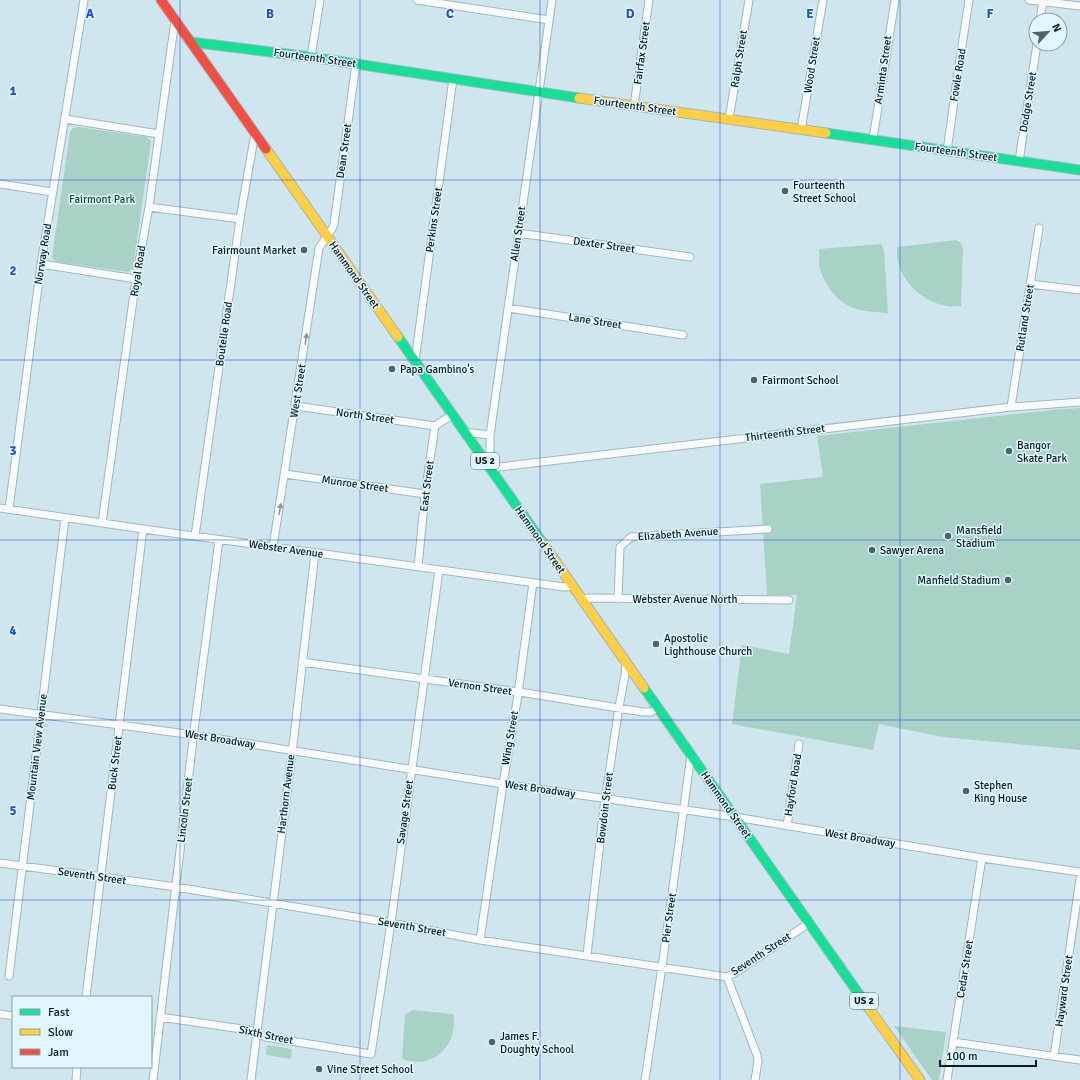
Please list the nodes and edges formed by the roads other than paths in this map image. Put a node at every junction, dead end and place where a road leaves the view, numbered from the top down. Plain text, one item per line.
1 (84, 0) edge
2 (161, 0) edge
3 (320, 0) edge
4 (417, 0) edge
5 (552, 0) edge
6 (649, 0) edge
7 (748, 0) edge
8 (823, 0) edge
9 (895, 0) edge
10 (969, 0) edge
11 (1029, 0) edge
12 (1043, 2) junction
13 (1080, 6) edge
14 (1041, 12) edge
15 (175, 19) junction
16 (549, 20) junction
17 (190, 42) junction
18 (1036, 52) edge
19 (311, 57) junction
20 (356, 64) junction
21 (453, 80) junction
22 (539, 92) junction
23 (634, 106) junction
24 (65, 119) junction
25 (729, 119) junction
26 (801, 130) junction
27 (254, 133) junction
28 (159, 134) junction
29 (873, 139) junction
30 (947, 151) junction
31 (1019, 161) junction
32 (1080, 170) edge
33 (0, 184) edge
34 (52, 192) junction
35 (149, 207) junction
36 (240, 220) junction
37 (1039, 228) dead end
38 (518, 232) junction
39 (327, 236) junction
40 (690, 257) dead end
41 (41, 264) junction
42 (136, 279) junction
43 (1030, 284) junction
44 (1080, 290) edge
45 (508, 308) junction
46 (682, 335) dead end
47 (415, 361) junction
48 (1080, 402) edge
49 (296, 406) junction
50 (1011, 407) junction
51 (452, 415) junction
52 (435, 426) junction
53 (464, 432) junction
54 (490, 435) junction
55 (490, 468) junction
56 (285, 474) junction
57 (425, 494) junction
58 (0, 508) edge
59 (9, 509) junction
60 (65, 518) junction
61 (102, 523) junction
62 (143, 529) junction
63 (768, 529) dead end
64 (195, 536) junction
65 (219, 540) junction
66 (273, 547) junction
67 (315, 553) junction
68 (418, 567) junction
69 (439, 570) junction
70 (532, 583) junction
71 (573, 586) junction
72 (582, 599) junction
73 (618, 599) junction
74 (789, 600) dead end
75 (302, 662) junction
76 (626, 662) junction
77 (424, 679) junction
78 (518, 692) junction
79 (619, 707) junction
80 (0, 708) edge
81 (658, 708) junction
82 (41, 714) junction
83 (120, 724) junction
84 (194, 734) junction
85 (799, 744) dead end
86 (292, 750) junction
87 (691, 755) junction
88 (411, 769) junction
89 (503, 784) junction
90 (605, 799) junction
91 (684, 810) junction
92 (735, 817) junction
93 (786, 826) junction
94 (982, 858) junction
95 (0, 863) edge
96 (22, 865) junction
97 (1080, 872) edge
98 (101, 877) junction
99 (1080, 879) edge
100 (176, 887) junction
101 (273, 904) junction
102 (391, 923) junction
103 (809, 923) junction
104 (480, 940) junction
105 (587, 955) junction
106 (662, 967) junction
107 (9, 976) dead end
108 (728, 977) junction
109 (86, 996) edge
110 (0, 1014) edge
111 (12, 1016) edge
112 (160, 1017) junction
113 (257, 1034) junction
114 (953, 1042) junction
115 (371, 1054) joint
116 (1054, 1056) junction
117 (1080, 1060) edge
118 (77, 1068) edge
119 (76, 1080) edge
120 (153, 1080) edge
121 (251, 1080) edge
122 (644, 1080) edge
123 (755, 1080) edge
124 (920, 1080) edge
125 (947, 1080) edge

1 - 24 street, Norway Road
2 - 15 main road, Hammond Street / US 2
3 - 19 street
4 - 16 street
5 - 16 street, Allen Street
6 - 23 street, Fairfax Street
7 - 25 street, Ralph Street
8 - 26 street, Wood Street
9 - 29 street, Arminta Street
10 - 30 street, Fowle Road
11 - 12 street
12 - 13 street
12 - 14 street
15 - 17 main road, Hammond Street / US 2
15 - 28 street, Royal Road
16 - 22 street, Allen Street
17 - 19 main road, Fourteenth Street
17 - 27 main road, Hammond Street / US 2
18 - 31 street, Dodge Street
19 - 20 main road, Fourteenth Street
20 - 21 main road, Fourteenth Street
20 - 39 street, Dean Street
21 - 22 main road, Fourteenth Street
21 - 47 street, Perkins Street
22 - 23 main road, Fourteenth Street
22 - 38 street, Allen Street
23 - 25 main road, Fourteenth Street
24 - 28 street
24 - 34 street, Norway Road
25 - 26 main road, Fourteenth Street
26 - 29 main road, Fourteenth Street
27 - 36 street, Boutelle Road
27 - 39 main road, Hammond Street / US 2
28 - 35 street, Royal Road
29 - 30 main road, Fourteenth Street
30 - 31 main road, Fourteenth Street
31 - 32 main road, Fourteenth Street
33 - 34 street
34 - 41 street, Norway Road
35 - 36 street
35 - 42 street, Royal Road
36 - 64 street, Boutelle Road
37 - 43 street, Rutland Street
38 - 40 street, Dexter Street
38 - 45 street, Allen Street
39 - 47 main road, Hammond Street / US 2
49 -> 39 street, West Street
41 - 42 street
41 - 59 street, Norway Road
42 - 61 street, Royal Road
43 - 44 street
43 - 50 street, Rutland Street
45 - 46 street, Lane Street
45 - 54 street, Allen Street
47 - 51 main road, Hammond Street / US 2
48 - 50 street, Thirteenth Street
49 - 52 street, North Street
49 - 56 street, West Street
50 - 55 street, Thirteenth Street
51 - 52 street
51 - 53 main road, Hammond Street / US 2
52 - 57 street, East Street
53 - 54 street
53 - 55 main road, Hammond Street / US 2
54 - 55 street, Allen Street
55 - 71 main road, Hammond Street / US 2
56 - 57 street, Munroe Street
66 -> 56 street, West Street
57 - 68 street, East Street
58 - 59 street, Webster Avenue
59 - 60 street, Webster Avenue
60 - 61 street, Webster Avenue
60 - 82 street, Mountain View Avenue
61 - 62 street, Webster Avenue
62 - 64 street, Webster Avenue
62 - 83 street, Buck Street
63 - 73 street, Elizabeth Avenue
64 - 65 street, Webster Avenue
65 - 66 street, Webster Avenue
65 - 84 street, Lincoln Street
66 - 67 street, Webster Avenue
67 - 68 street, Webster Avenue
67 - 75 street, Harthorn Avenue
68 - 69 street, Webster Avenue
69 - 70 street, Webster Avenue
69 - 77 street, Savage Street
70 - 71 street, Webster Avenue
70 - 78 street, Wing Street
71 - 72 main road, Hammond Street / US 2
72 - 73 street, Webster Avenue North
72 - 76 main road, Hammond Street / US 2
73 - 74 street, Webster Avenue North
75 - 77 street, Vernon Street
75 - 86 street, Harthorn Avenue
76 - 79 street, Bowdoin Street
76 - 81 main road, Hammond Street / US 2
77 - 78 street, Vernon Street
77 - 88 street, Savage Street
78 - 79 street, Vernon Street
78 - 89 street, Wing Street
79 - 81 street, Vernon Street
79 - 90 street, Bowdoin Street
80 - 82 street, West Broadway
81 - 87 main road, Hammond Street / US 2
82 - 83 street, West Broadway
82 - 96 street, Mountain View Avenue
83 - 84 street, West Broadway
83 - 98 street, Buck Street
84 - 86 street, West Broadway
84 - 100 street, Lincoln Street
85 - 93 street, Hayford Road
86 - 88 street, West Broadway
86 - 101 street, Harthorn Avenue
87 - 91 street, Pier Street
87 - 92 main road, Hammond Street / US 2
88 - 89 street, West Broadway
88 - 102 street, Savage Street
89 - 90 street, West Broadway
89 - 104 street, Wing Street
90 - 91 street, West Broadway
90 - 105 street, Bowdoin Street
91 - 92 street, West Broadway
91 - 106 street, Pier Street
92 - 93 street, West Broadway
92 - 103 main road, Hammond Street / US 2
93 - 94 street, West Broadway
94 - 97 street, West Broadway
94 - 114 street, Cedar Street
95 - 96 street, Seventh Street
96 - 98 street, Seventh Street
96 - 107 street, Mountain View Avenue
98 - 100 street, Seventh Street
98 - 109 street, Buck Street
99 - 116 street, Hayward Street
100 - 101 street, Seventh Street
100 - 112 street, Lincoln Street
101 - 102 street, Seventh Street
101 - 113 street, Harthorn Avenue
102 - 104 street, Seventh Street
102 - 115 street, Savage Street
103 - 108 street, Seventh Street
103 - 124 main road, Hammond Street / US 2
104 - 105 street, Seventh Street
105 - 106 street, Seventh Street
106 - 108 street, Seventh Street
106 - 122 street, Pier Street
108 - 123 street
110 - 111 street
112 - 113 street, Sixth Street
112 - 120 street, Lincoln Street
113 - 115 street, Sixth Street
113 - 121 street, Harthorn Avenue
114 - 116 street
114 - 125 street, Cedar Street
116 - 117 street
118 - 119 street

